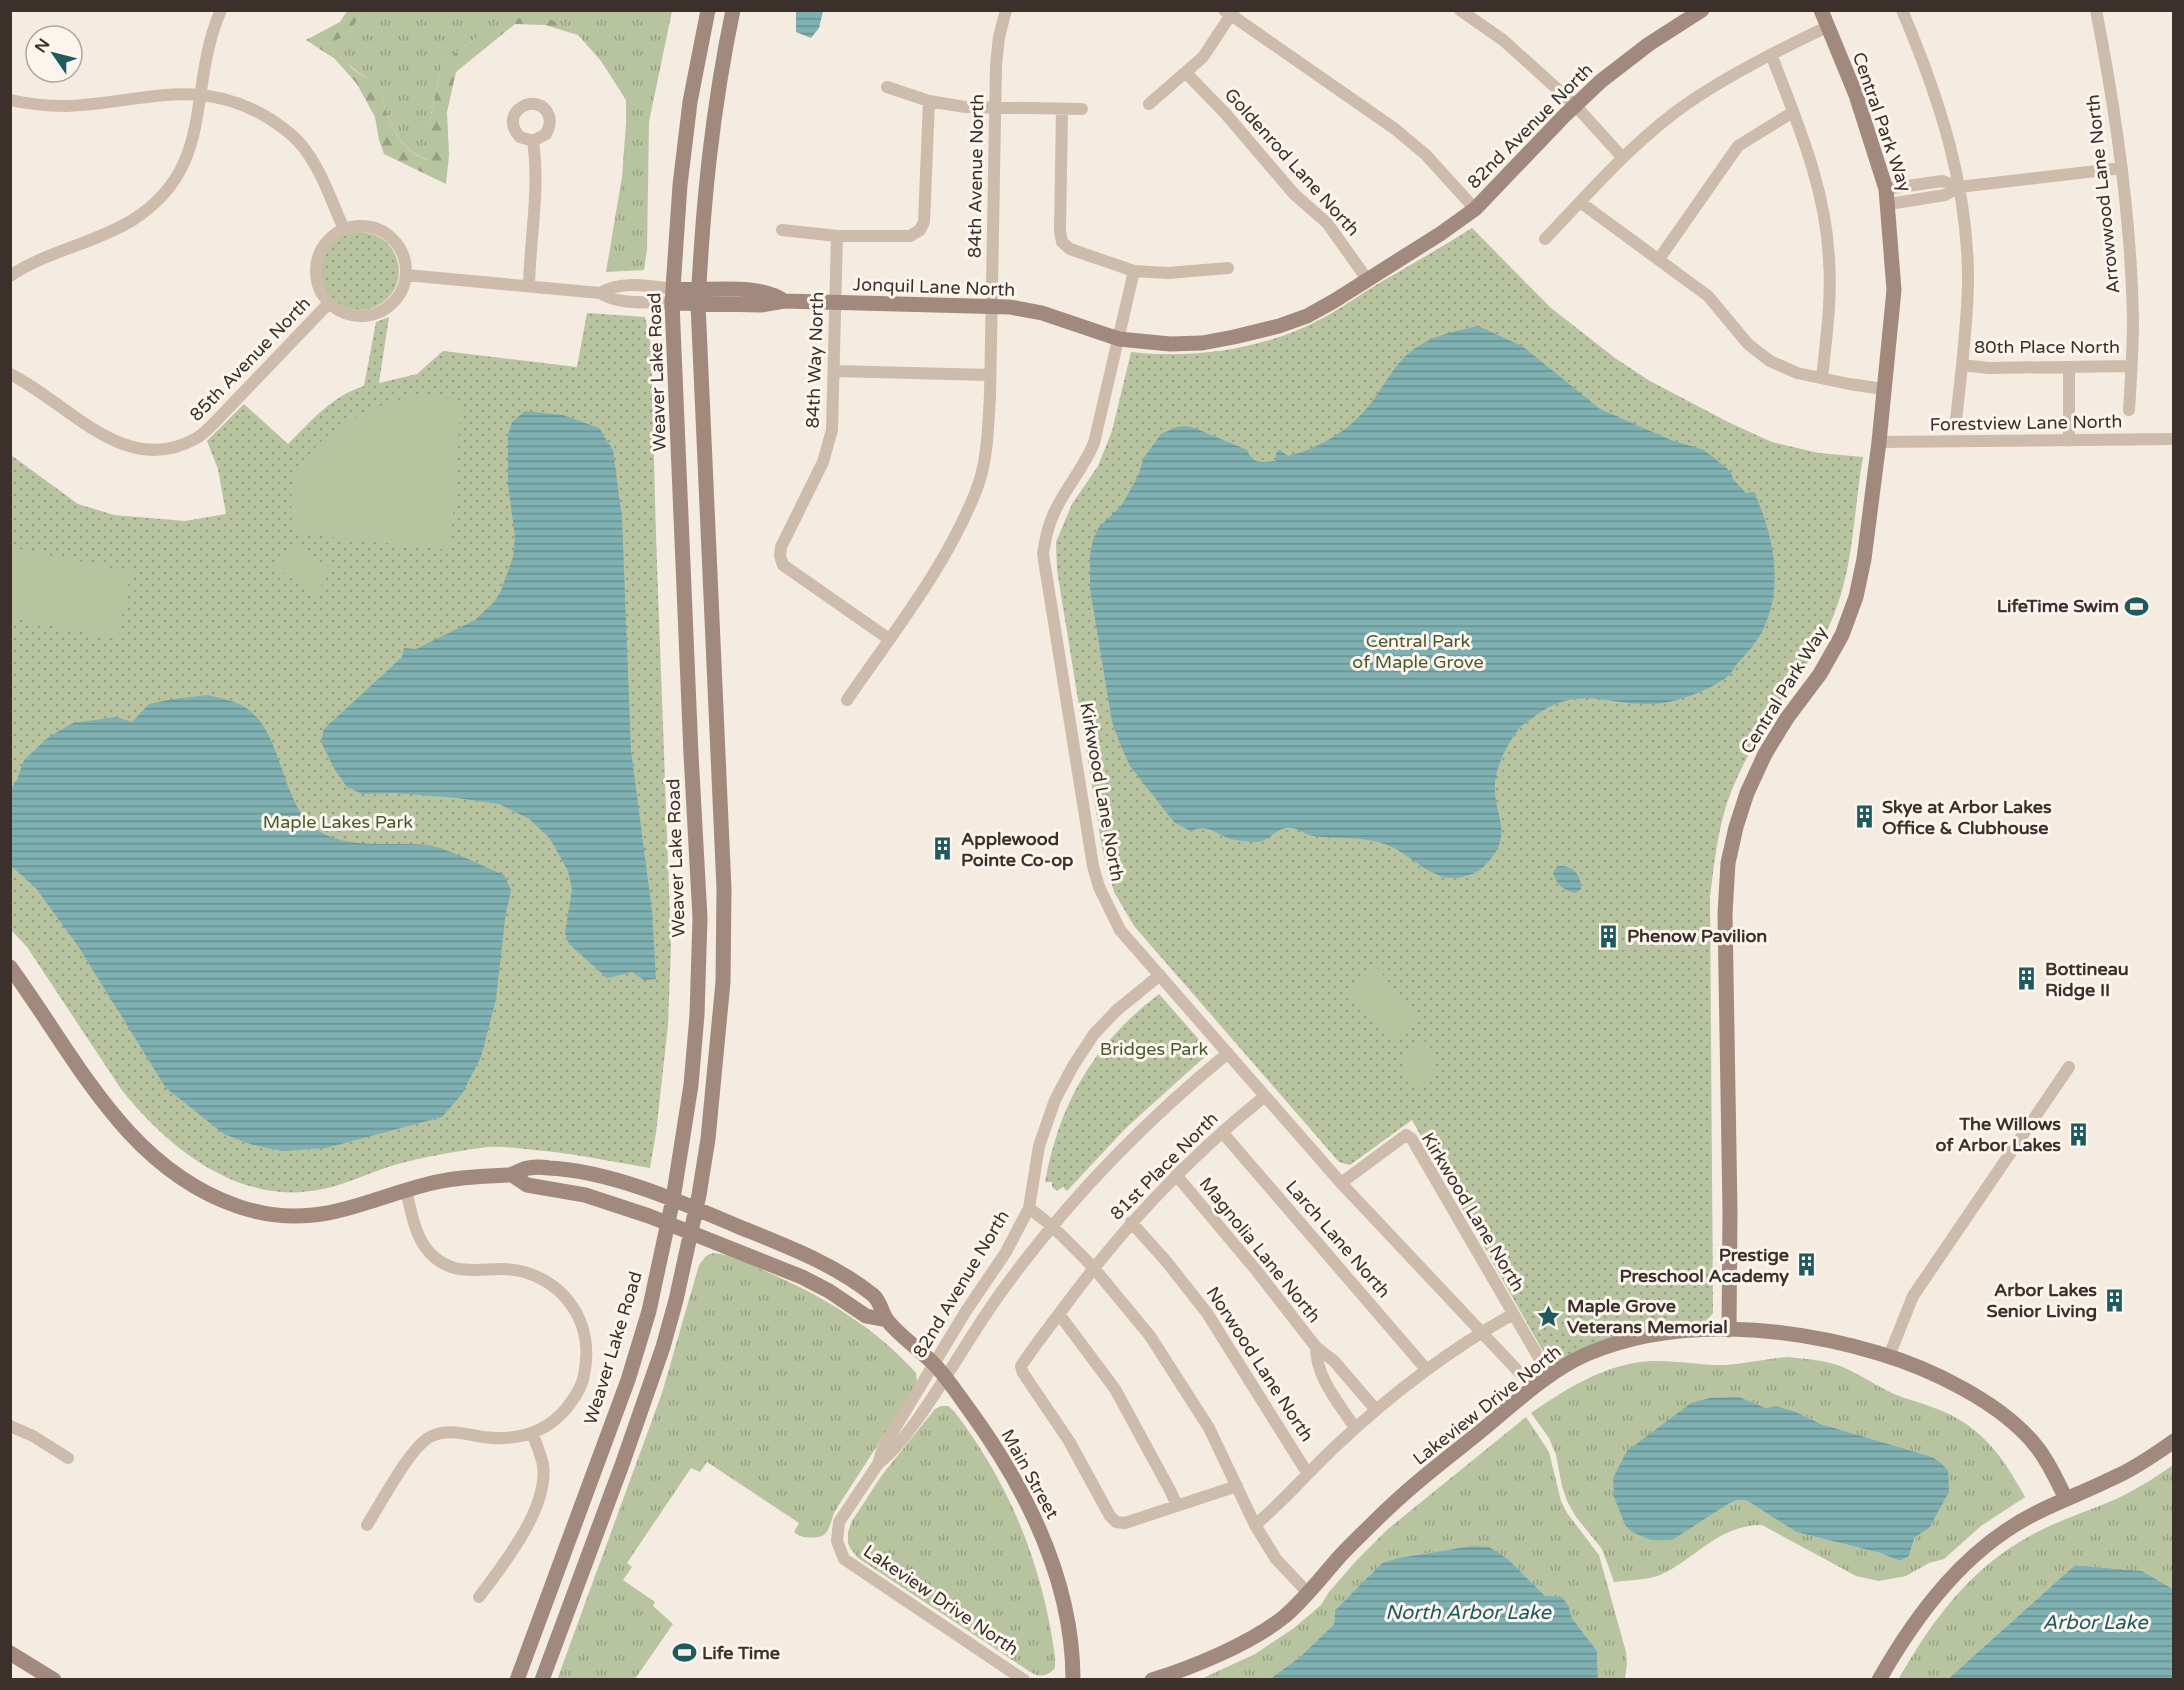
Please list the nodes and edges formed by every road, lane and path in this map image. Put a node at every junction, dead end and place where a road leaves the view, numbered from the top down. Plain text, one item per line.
1 (221, 10) edge
2 (708, 10) edge
3 (733, 10) edge
4 (1006, 10) edge
5 (1460, 10) edge
6 (1702, 10) edge
7 (1821, 10) edge
8 (2096, 10) edge
9 (1230, 12) edge
10 (1906, 12) edge
11 (1827, 27) junction
12 (1771, 54) junction
13 (1186, 73) junction
14 (887, 87) dead end
15 (202, 94) junction
16 (10, 100) edge
17 (929, 101) junction
18 (1149, 104) dead end
19 (1575, 105) junction
20 (995, 107) junction
21 (1062, 109) junction
22 (1082, 109) dead end
23 (1793, 112) junction
24 (533, 141) dead end
25 (1622, 157) junction
26 (2122, 168) junction
27 (1959, 187) junction
28 (1888, 196) junction
29 (1580, 202) junction
30 (1475, 209) junction
31 (344, 229) junction
32 (783, 230) dead end
33 (837, 236) junction
34 (1545, 239) dead end
35 (1659, 259) junction
36 (1228, 268) dead end
37 (1134, 271) junction
38 (406, 275) junction
39 (10, 276) edge
40 (1367, 279) junction
41 (529, 286) junction
42 (673, 296) junction
43 (698, 298) junction
44 (329, 303) junction
45 (835, 303) junction
46 (993, 306) junction
47 (1119, 339) junction
48 (1962, 364) junction
49 (2131, 366) junction
50 (2068, 368) junction
51 (834, 371) junction
52 (10, 374) edge
53 (990, 375) junction
54 (1822, 378) junction
55 (1884, 389) junction
56 (2129, 410) dead end
57 (1956, 420) dead end
58 (2174, 439) edge
59 (2069, 441) junction
60 (1879, 442) junction
61 (889, 639) junction
62 (847, 700) dead end
63 (10, 968) edge
64 (1160, 975) junction
65 (1228, 1053) junction
66 (2069, 1067) dead end
67 (1265, 1096) junction
68 (1222, 1132) junction
69 (512, 1175) junction
70 (1176, 1175) junction
71 (1341, 1183) junction
72 (406, 1191) junction
73 (673, 1199) junction
74 (1029, 1208) junction
75 (696, 1209) junction
76 (1131, 1222) junction
77 (668, 1224) junction
78 (1052, 1226) junction
79 (691, 1233) junction
80 (1093, 1267) junction
81 (1059, 1314) junction
82 (1513, 1314) junction
83 (887, 1320) junction
84 (1729, 1330) junction
85 (1481, 1332) junction
86 (1316, 1347) junction
87 (1888, 1356) junction
88 (935, 1365) junction
89 (1426, 1369) junction
90 (1550, 1377) junction
91 (945, 1378) junction
92 (1534, 1388) junction
93 (1376, 1410) junction
94 (10, 1426) edge
95 (1355, 1428) junction
96 (533, 1434) junction
97 (2174, 1441) edge
98 (68, 1458) dead end
99 (878, 1464) junction
100 (1308, 1474) junction
101 (1237, 1486) junction
102 (2066, 1499) junction
103 (1177, 1506) junction
104 (367, 1525) dead end
105 (1255, 1525) junction
106 (840, 1550) joint
107 (1308, 1593) junction
108 (478, 1597) dead end
109 (10, 1653) edge
110 (54, 1680) edge
111 (517, 1680) edge
112 (542, 1680) edge
113 (1024, 1680) edge
114 (1073, 1680) edge
115 (1152, 1680) edge
116 (1879, 1680) edge

1 - 15 street
2 - 42 street, Weaver Lake Road
3 - 43 street
4 - 20 street, 84th Avenue North
5 - 19 street
6 - 19 street, 82nd Avenue North
7 - 11 street, Central Park Way
8 - 26 street, Arrowwood Lane North
9 - 13 street
9 - 30 street
10 - 27 street
11 - 12 street
11 - 28 street, Central Park Way
12 - 23 street
12 - 25 street
13 - 18 street
13 - 40 street, Goldenrod Lane North
14 - 17 street
15 - 16 street
15 - 31 street
15 - 39 street
17 - 20 street
17 - 33 street
19 - 25 street
19 - 30 street, 82nd Avenue North
20 - 21 street
20 - 46 street, 84th Avenue North
21 - 22 street
21 - 37 street
23 - 35 street
23 - 54 street
24 - 41 street
25 - 29 street
26 - 27 street
26 - 49 street, Arrowwood Lane North
27 - 28 street
27 - 48 street
28 - 55 street, Central Park Way
29 - 34 street
29 - 35 street
30 - 40 street, Jonquil Lane North
31 - 38 street
31 - 44 street, 85th Avenue North
32 - 33 street
33 - 45 street, 84th Way North
35 - 54 street
36 - 37 street
37 - 47 street, Kirkwood Lane North
38 - 41 street, Jonquil Lane North
38 - 44 street, 85th Avenue North
40 - 47 street, Jonquil Lane North
41 - 42 street, Jonquil Lane North
42 - 43 street, Jonquil Lane North
42 - 73 street, Weaver Lake Road
43 - 45 street, Jonquil Lane North
43 - 75 street
44 - 52 street, 85th Avenue North
45 - 46 street, Jonquil Lane North
45 - 51 street, 84th Way North
46 - 47 street, Jonquil Lane North
46 - 53 street, 84th Avenue North
47 - 64 street, Kirkwood Lane North
48 - 50 street, 80th Place North
48 - 57 street
49 - 50 street, 80th Place North
49 - 56 street, Arrowwood Lane North
50 - 59 street
51 - 53 street
51 - 61 street, 84th Way North
53 - 61 street, 84th Avenue North
54 - 55 street
55 - 60 street, Central Park Way
58 - 59 street, Forestview Lane North
59 - 60 street, Forestview Lane North
60 - 84 street, Central Park Way
61 - 62 street, 84th Avenue North
63 - 72 street
64 - 65 street, Kirkwood Lane North
64 - 74 street, 82nd Avenue North
65 - 67 street, Kirkwood Lane North
65 - 78 street, 82nd Avenue North
66 - 87 street
67 - 68 street, 81st Place North
67 - 71 street, Kirkwood Lane North
68 - 70 street, 81st Place North
68 - 89 street, Larch Lane North
69 - 72 street
69 - 73 street
69 - 77 street
70 - 76 street, 81st Place North
70 - 86 street, Magnolia Lane North
71 - 82 street, Kirkwood Lane North
71 - 85 street, Kirkwood Lane North
72 - 96 street
73 - 75 street
73 - 77 street, Weaver Lake Road
74 - 78 street
74 - 88 street, 82nd Avenue North
75 - 79 street
75 - 83 street, Main Street
76 - 80 street, 81st Place North
76 - 100 street, Norwood Lane North
77 - 79 street
77 - 111 street, Weaver Lake Road
78 - 80 street
78 - 91 street, 82nd Avenue North
79 - 83 street, Main Street
79 - 112 street
80 - 81 street, 81st Place North
80 - 101 street
81 - 103 street
81 - 103 street, 81st Place North
82 - 85 street
82 - 90 street, Kirkwood Lane North
83 - 88 street, Main Street
84 - 87 street, Lakeview Drive North
84 - 90 street, Lakeview Drive North
85 - 89 street
85 - 92 street, Kirkwood Lane North
86 - 93 street, Magnolia Lane North
86 - 95 street, Magnolia Lane North
87 - 102 street, Lakeview Drive North
88 - 91 street, Main Street
88 - 99 street, 82nd Avenue North
89 - 93 street
90 - 92 street, Lakeview Drive North
91 - 99 street, 82nd Avenue North
91 - 114 street, Main Street
92 - 107 street, Lakeview Drive North
93 - 95 street
94 - 98 street
95 - 100 street
96 - 104 street
96 - 108 street
97 - 102 street
99 - 106 street, 82nd Avenue North
100 - 105 street
101 - 103 street
101 - 105 street
102 - 116 street
105 - 107 street
106 - 113 street, Lakeview Drive North
107 - 115 street, Lakeview Drive North
109 - 110 street

